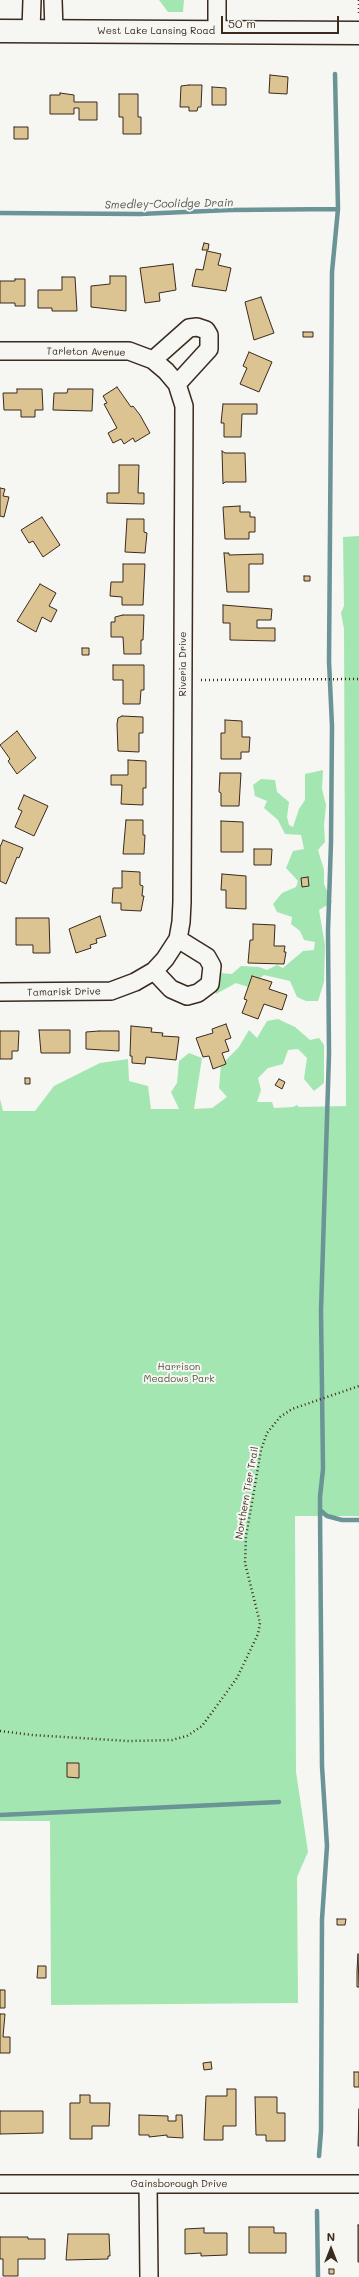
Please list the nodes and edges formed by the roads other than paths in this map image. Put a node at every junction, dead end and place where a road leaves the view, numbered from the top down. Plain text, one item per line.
1 (32, 0) edge
2 (53, 0) edge
3 (217, 0) edge
4 (0, 31) edge
5 (31, 31) junction
6 (54, 31) junction
7 (217, 32) junction
8 (359, 33) edge
9 (0, 351) edge
10 (153, 360) junction
11 (172, 378) junction
12 (178, 939) junction
13 (165, 959) joint
14 (154, 971) junction
15 (0, 992) edge
16 (0, 2184) edge
17 (148, 2184) junction
18 (359, 2184) edge
19 (149, 2277) edge

1 - 5 street
2 - 6 street
3 - 7 street
4 - 5 main road, West Lake Lansing Road
5 - 6 main road, West Lake Lansing Road
6 - 7 main road, West Lake Lansing Road
7 - 8 main road, West Lake Lansing Road
9 - 10 street, Tarleton Avenue
10 - 11 street, Tarleton Avenue
10 - 11 street
11 - 12 street, Riveria Drive
12 - 13 street, Riveria Drive
12 - 14 street
13 - 14 street, Tamarisk Drive
14 - 15 street, Tamarisk Drive
16 - 17 street, Gainsborough Drive
17 - 18 street, Gainsborough Drive
17 - 19 street

